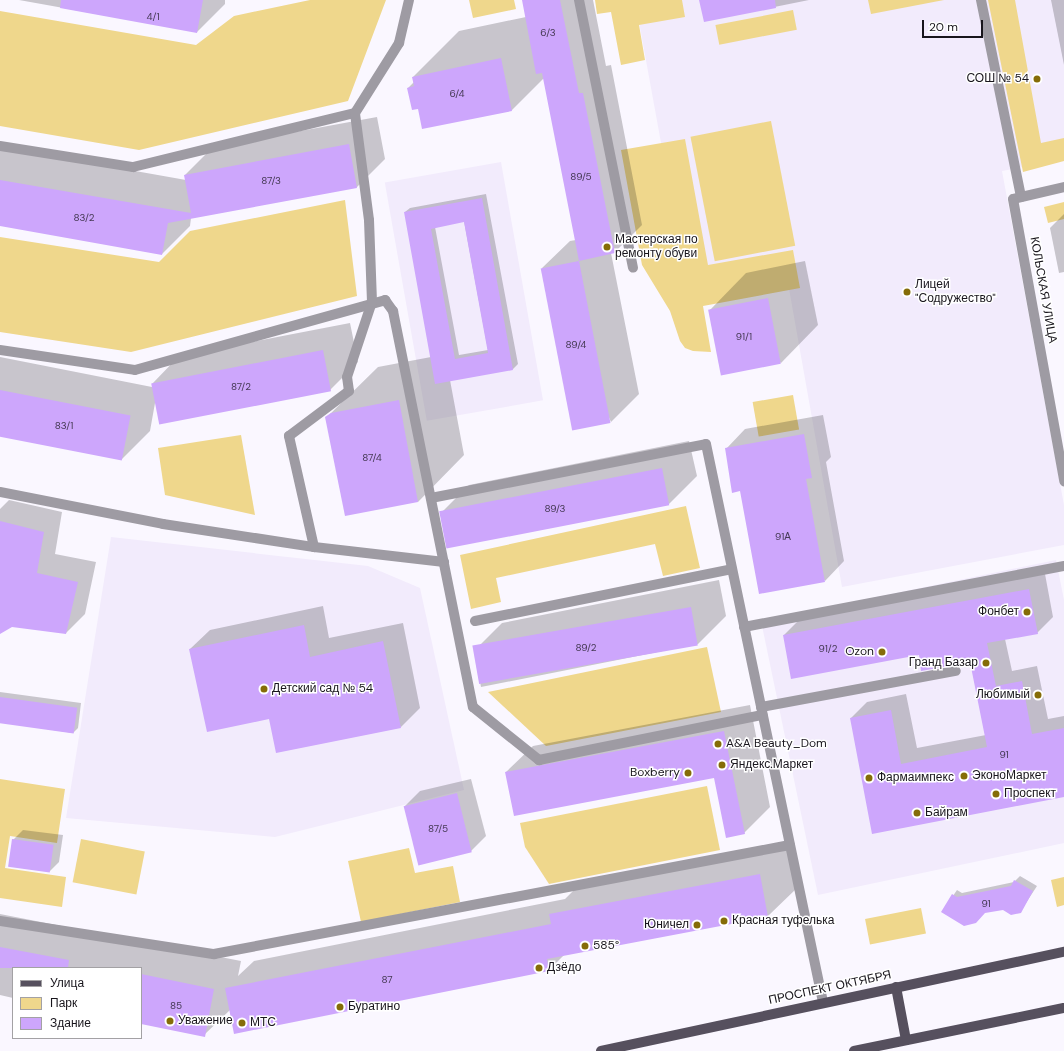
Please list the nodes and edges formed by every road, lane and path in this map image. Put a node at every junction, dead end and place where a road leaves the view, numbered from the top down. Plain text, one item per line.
1 (409, 0) edge
2 (580, 0) edge
3 (981, 0) edge
4 (355, 113) junction
5 (0, 146) edge
6 (1064, 187) edge
7 (1017, 198) junction
8 (633, 268) dead end
9 (372, 302) junction
10 (0, 350) edge
11 (1064, 480) edge
12 (0, 492) edge
13 (431, 498) junction
14 (314, 547) junction
15 (444, 562) junction
16 (1064, 566) edge
17 (732, 569) junction
18 (475, 621) dead end
19 (744, 627) junction
20 (956, 671) dead end
21 (762, 711) junction
22 (790, 845) junction
23 (0, 921) edge
24 (1064, 952) edge
25 (896, 987) junction
26 (823, 1002) junction
27 (1064, 1008) edge
28 (906, 1040) junction
29 (893, 1047) edge
30 (601, 1051) edge
31 (854, 1051) edge

1 - 4 street
2 - 8 street
3 - 7 street, КОЛЬСКАЯ УЛИЦА
4 - 5 street
4 - 9 street
6 - 7 street
7 - 11 street, КОЛЬСКАЯ УЛИЦА
9 - 10 street
9 - 13 street
9 - 14 street
12 - 14 street
13 - 15 street
13 - 17 street
14 - 15 street
15 - 21 street
16 - 19 street
17 - 18 street
17 - 19 street
19 - 21 street
20 - 21 street
21 - 22 street
22 - 23 street
22 - 26 street
24 - 25 main road, ПРОСПЕКТ ОКТЯБРЯ
25 - 26 main road, ПРОСПЕКТ ОКТЯБРЯ
25 - 28 main road
26 - 30 main road, ПРОСПЕКТ ОКТЯБРЯ
27 - 28 main road
28 - 29 main road
29 - 31 main road

